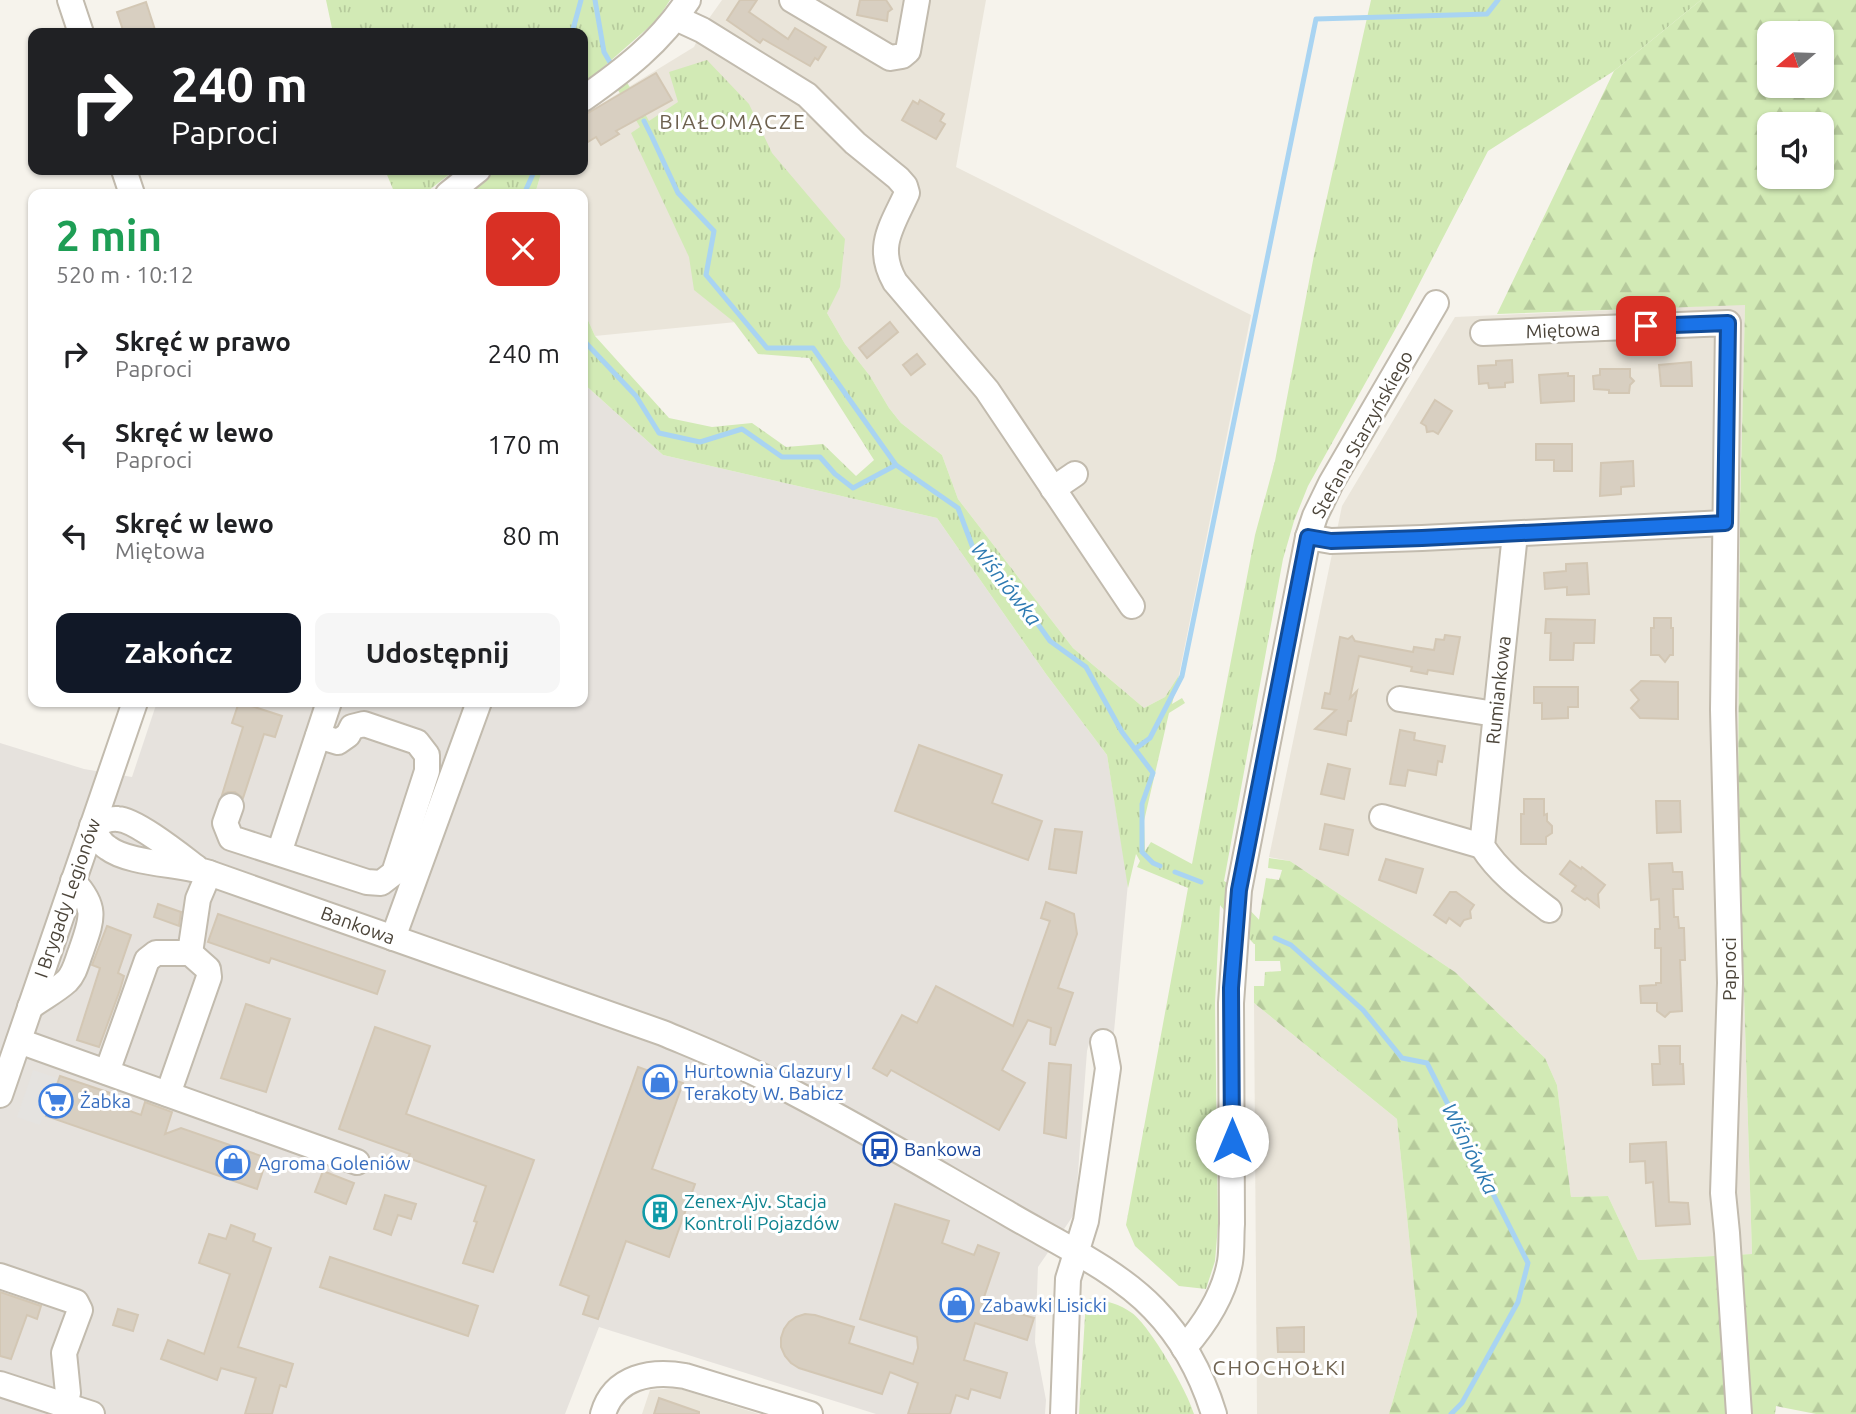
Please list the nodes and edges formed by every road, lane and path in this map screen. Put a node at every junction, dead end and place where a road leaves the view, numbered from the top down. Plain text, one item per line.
1 (70, 0) edge
2 (792, 0) edge
3 (917, 0) edge
4 (682, 9) edge
5 (78, 28) edge
6 (588, 95) edge
7 (472, 175) edge
8 (454, 189) edge
9 (1436, 303) dead end
10 (1728, 323) joint
11 (1483, 332) dead end
12 (1075, 474) dead end
13 (1053, 489) junction
14 (1725, 523) junction
15 (1515, 534) junction
16 (1308, 537) junction
17 (1132, 606) dead end
18 (1400, 699) dead end
19 (133, 707) edge
20 (327, 707) edge
21 (477, 707) edge
22 (1495, 714) junction
23 (318, 736) junction
24 (108, 779) junction
25 (231, 806) dead end
26 (1382, 817) dead end
27 (128, 821) junction
28 (92, 826) junction
29 (1482, 846) junction
30 (279, 853) junction
31 (118, 855) junction
32 (203, 871) junction
33 (74, 879) junction
34 (1549, 911) dead end
35 (393, 938) junction
36 (190, 953) junction
37 (19, 1041) junction
38 (1103, 1042) dead end
39 (107, 1072) junction
40 (168, 1094) junction
41 (0, 1095) edge
42 (357, 1162) dead end
43 (1076, 1253) junction
44 (0, 1276) edge
45 (1184, 1348) junction
46 (0, 1384) edge
47 (64, 1404) junction
48 (92, 1414) edge
49 (603, 1414) edge
50 (810, 1414) edge
51 (1063, 1414) edge
52 (1214, 1414) edge
53 (1738, 1414) edge

1 - 5 street
2 - 3 street
4 - 6 street
4 - 13 street
7 - 8 street
9 - 16 street, Stefana Starzyńskiego
10 - 11 street, Miętowa
10 - 14 street, Paproci
12 - 13 street
13 - 17 street
14 - 15 street
14 - 53 street, Paproci
15 - 16 street
15 - 22 street, Rumiankowa
16 - 45 street, Stefana Starzyńskiego
18 - 22 street
19 - 24 street, I Brygady Legionów
20 - 23 street
21 - 35 street
22 - 29 street, Rumiankowa
23 - 30 street
23 - 30 street
24 - 27 street, Bankowa
24 - 28 street, I Brygady Legionów
25 - 30 street
26 - 29 street
27 - 28 street
27 - 32 street, Bankowa
28 - 31 street
28 - 33 street, I Brygady Legionów
29 - 34 street
31 - 32 street, Bankowa
31 - 33 street
32 - 35 street, Bankowa
32 - 36 street
33 - 37 street, I Brygady Legionów
35 - 43 street, Bankowa
36 - 39 street
36 - 40 street
37 - 39 street
37 - 41 street, I Brygady Legionów
38 - 43 street
39 - 40 street
40 - 42 street
43 - 45 street, Bankowa
43 - 51 street
44 - 47 street
45 - 52 street, Bankowa
46 - 47 street
47 - 48 street
49 - 50 street

